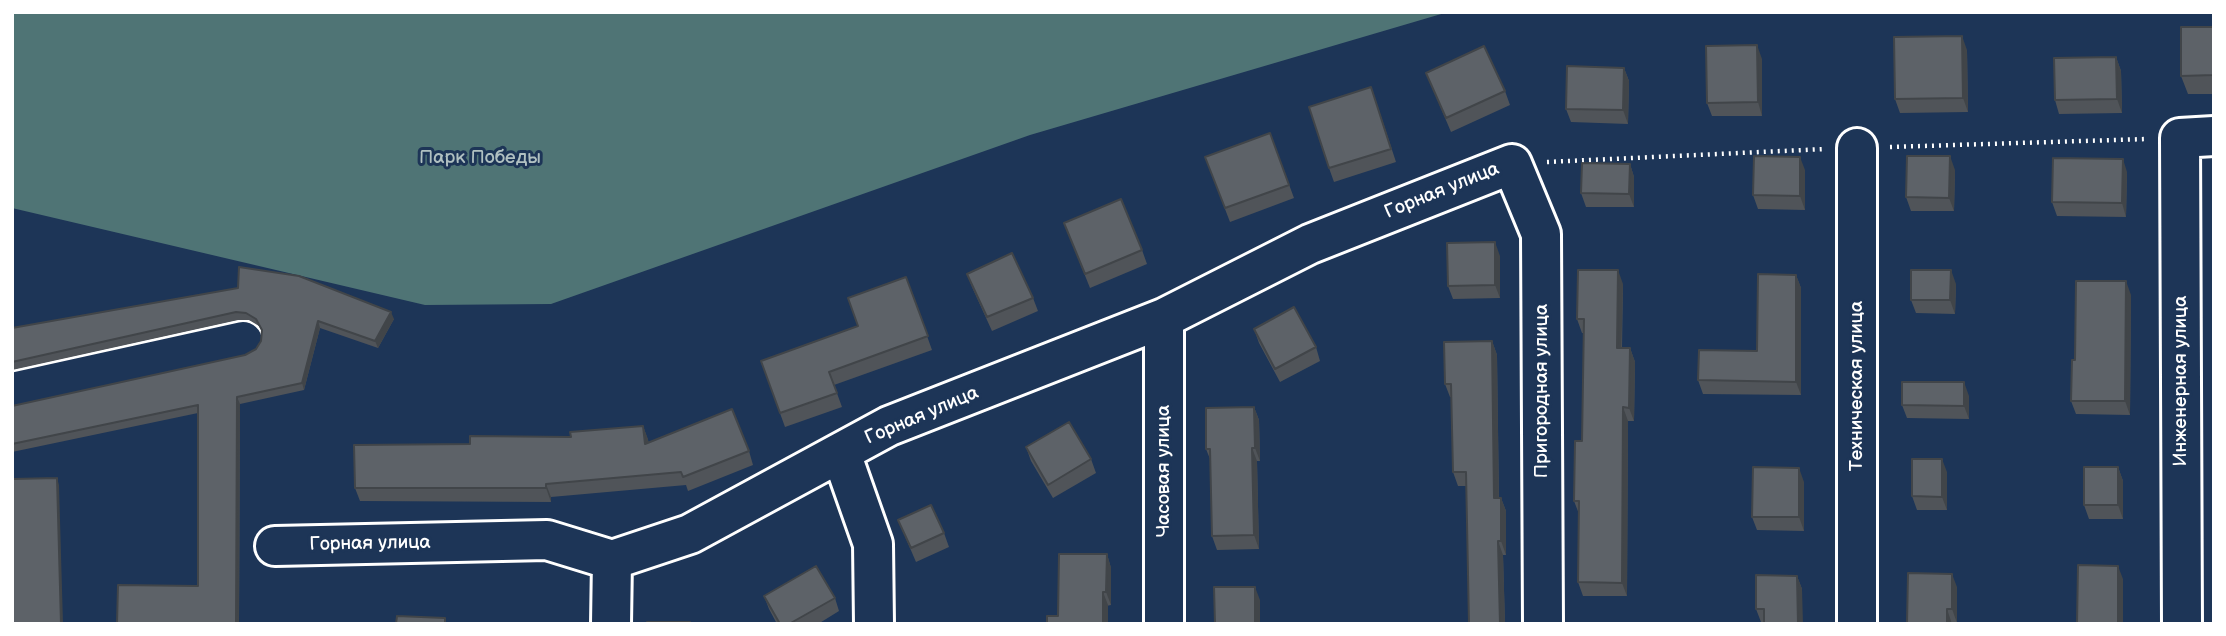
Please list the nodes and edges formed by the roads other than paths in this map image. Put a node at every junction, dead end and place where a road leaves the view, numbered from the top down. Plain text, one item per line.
1 (2197, 137) edge
2 (1857, 148) dead end
3 (1511, 164) joint
4 (1164, 318) junction
5 (243, 341) dead end
6 (12, 392) edge
7 (841, 453) junction
8 (275, 546) dead end
9 (612, 560) junction
10 (611, 624) edge
11 (874, 624) edge
12 (1164, 624) edge
13 (1543, 624) edge
14 (1857, 624) edge
15 (2182, 624) edge

1 - 15 street, Инженерная улица
2 - 14 street, Техническая улица
3 - 4 street, Горная улица
3 - 13 street, Пригородная улица
4 - 7 street, Горная улица
4 - 12 street, Часовая улица
5 - 6 street
7 - 9 street, Горная улица
7 - 11 street
8 - 9 street, Горная улица
9 - 10 street

